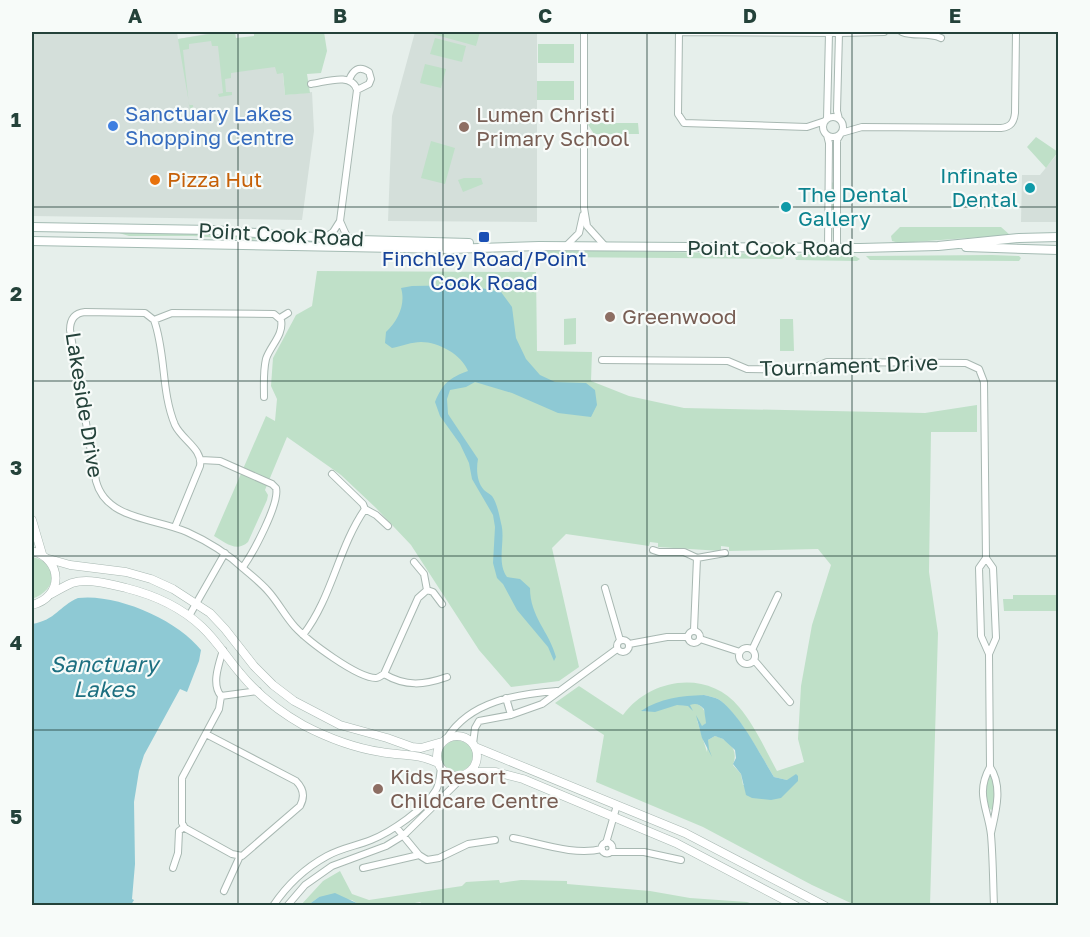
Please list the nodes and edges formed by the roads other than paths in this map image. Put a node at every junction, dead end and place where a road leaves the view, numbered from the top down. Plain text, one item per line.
1 (584, 32) edge
2 (679, 32) edge
3 (766, 32) edge
4 (884, 32) edge
5 (902, 32) edge
6 (1016, 32) edge
7 (829, 33) junction
8 (839, 33) junction
9 (941, 38) dead end
10 (828, 79) junction
11 (837, 79) junction
12 (349, 80) junction
13 (311, 84) dead end
14 (357, 90) junction
15 (840, 119) junction
16 (826, 120) junction
17 (807, 127) junction
18 (862, 127) junction
19 (826, 134) junction
20 (841, 134) junction
21 (584, 208) junction
22 (340, 221) junction
23 (32, 227) edge
24 (114, 228) junction
25 (270, 234) junction
26 (1059, 237) edge
27 (324, 238) junction
28 (1019, 238) junction
29 (348, 239) junction
30 (32, 242) edge
31 (210, 244) junction
32 (270, 244) junction
33 (403, 245) junction
34 (566, 246) junction
35 (606, 246) junction
36 (938, 246) junction
37 (833, 248) junction
38 (1028, 250) junction
39 (1059, 250) edge
40 (288, 313) dead end
41 (280, 318) junction
42 (154, 320) junction
43 (602, 360) dead end
44 (264, 397) dead end
45 (201, 460) junction
46 (332, 474) dead end
47 (365, 509) junction
48 (32, 520) edge
49 (388, 526) dead end
50 (175, 527) junction
51 (653, 550) dead end
52 (32, 551) edge
53 (225, 553) junction
54 (725, 553) dead end
55 (45, 556) junction
56 (697, 558) junction
57 (986, 558) junction
58 (414, 562) dead end
59 (243, 567) junction
60 (605, 588) dead end
61 (427, 590) junction
62 (51, 594) junction
63 (778, 595) dead end
64 (196, 603) junction
65 (442, 604) dead end
66 (32, 605) edge
67 (189, 616) junction
68 (225, 629) junction
69 (694, 630) junction
70 (303, 635) junction
71 (688, 637) junction
72 (213, 638) junction
73 (700, 639) junction
74 (620, 640) junction
75 (629, 644) junction
76 (617, 649) junction
77 (223, 650) junction
78 (752, 650) junction
79 (740, 652) junction
80 (989, 654) junction
81 (754, 660) junction
82 (384, 674) junction
83 (447, 677) dead end
84 (266, 679) junction
85 (258, 691) junction
86 (559, 691) junction
87 (221, 696) junction
88 (506, 698) junction
89 (790, 702) dead end
90 (511, 715) junction
91 (206, 734) junction
92 (445, 740) junction
93 (474, 745) junction
94 (440, 765) junction
95 (990, 767) junction
96 (467, 773) junction
97 (617, 805) junction
98 (996, 811) junction
99 (985, 812) junction
100 (613, 817) junction
101 (184, 826) junction
102 (396, 827) junction
103 (991, 833) junction
104 (404, 835) junction
105 (513, 838) dead end
106 (495, 840) dead end
107 (608, 847) junction
108 (419, 855) junction
109 (240, 856) junction
110 (681, 861) dead end
111 (313, 865) junction
112 (173, 868) dead end
113 (363, 868) dead end
114 (318, 874) junction
115 (224, 891) dead end
116 (273, 906) edge
117 (287, 906) edge
118 (796, 906) edge
119 (825, 906) edge
120 (994, 906) edge

1 - 21 street
2 - 3 street
2 - 17 street
3 - 7 street
4 - 8 street
5 - 9 street
6 - 18 street
7 - 8 street
7 - 10 street
8 - 11 street
10 - 11 street
10 - 16 street
11 - 15 street
12 - 13 street
12 - 14 street
12 - 14 street
14 - 22 street
15 - 16 street
15 - 18 street
15 - 20 street
16 - 17 street
16 - 19 street
17 - 19 street
18 - 20 street
19 - 20 street
19 - 37 street
20 - 37 street
21 - 34 street
21 - 35 street
22 - 27 street
22 - 29 street
23 - 24 main road, Point Cook Road
24 - 25 main road, Point Cook Road
24 - 31 main road
25 - 27 main road, Point Cook Road
25 - 32 main road
26 - 28 main road, Point Cook Road
27 - 29 main road, Point Cook Road
28 - 36 main road, Point Cook Road
28 - 38 main road
29 - 33 main road, Point Cook Road
30 - 31 main road, Point Cook Road
31 - 32 main road, Point Cook Road
32 - 33 main road, Point Cook Road
33 - 34 main road, Point Cook Road
34 - 35 main road, Point Cook Road
35 - 37 main road, Point Cook Road
36 - 37 main road, Point Cook Road
36 - 38 main road, Point Cook Road
38 - 39 main road, Point Cook Road
40 - 41 street
41 - 42 street, Lakeside Drive
41 - 44 street
42 - 45 street
42 - 50 street, Lakeside Drive
43 - 57 street, Tournament Drive
45 - 50 street
45 - 59 street
46 - 47 street
47 - 49 street
47 - 70 street
48 - 55 street
50 - 53 street, Lakeside Drive
51 - 56 street
52 - 55 street
53 - 59 street, Lakeside Drive
53 - 64 street
54 - 56 street
55 - 62 street
55 - 64 street
56 - 69 street
57 - 80 street, Tournament Drive
57 - 80 street, Tournament Drive
58 - 61 street
59 - 70 street, Lakeside Drive
60 - 74 street
61 - 65 street
61 - 82 street
62 - 66 street
62 - 67 street
63 - 78 street
64 - 67 street
64 - 68 street
67 - 72 street
68 - 72 street
68 - 84 street
69 - 71 street
69 - 73 street
70 - 82 street, Lakeside Drive
71 - 73 street
71 - 75 street
72 - 77 street
73 - 79 street
74 - 75 street
74 - 76 street
75 - 76 street
76 - 86 street
77 - 85 street
77 - 87 street
78 - 79 street
78 - 81 street
79 - 81 street
80 - 95 street, Tournament Drive
81 - 89 street
82 - 83 street, Lakeside Drive
84 - 85 street
84 - 92 street
85 - 87 street
85 - 94 street
86 - 88 street
86 - 90 street
87 - 91 street
88 - 90 street
88 - 92 street
90 - 93 street
91 - 101 street
91 - 109 street
92 - 93 street
92 - 94 street
93 - 96 street
93 - 97 street
94 - 96 street
94 - 102 street
95 - 98 street, Tournament Drive
95 - 99 street, Tournament Drive
96 - 100 street
96 - 104 street
97 - 100 street
97 - 119 street
98 - 99 street
98 - 103 street, Tournament Drive
99 - 103 street, Tournament Drive
100 - 107 street
100 - 118 street
101 - 109 street
101 - 112 street
102 - 104 street
102 - 111 street
103 - 120 street, Tournament Drive
104 - 108 street
104 - 114 street
105 - 107 street
106 - 108 street
107 - 110 street
108 - 113 street
109 - 115 street
111 - 114 street
111 - 116 street
114 - 117 street

